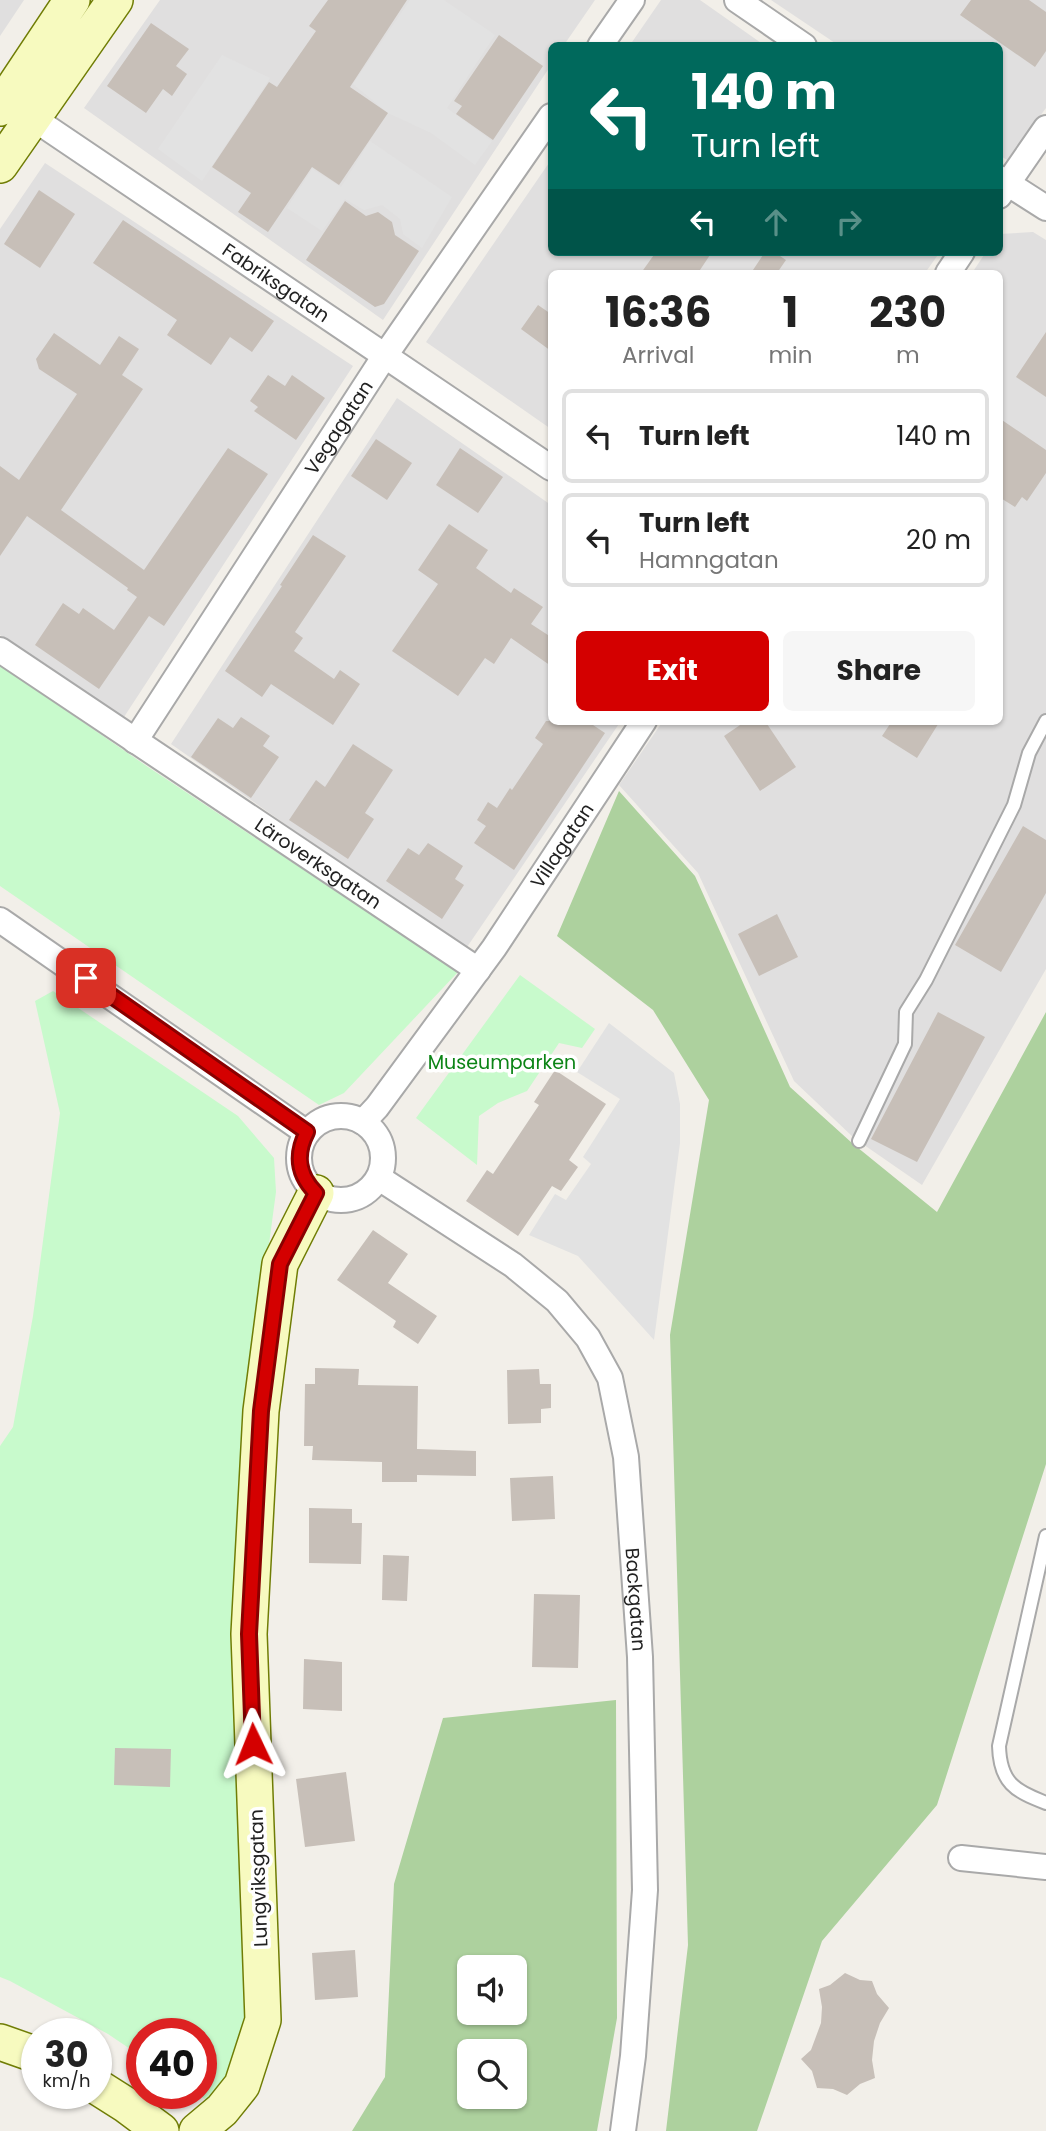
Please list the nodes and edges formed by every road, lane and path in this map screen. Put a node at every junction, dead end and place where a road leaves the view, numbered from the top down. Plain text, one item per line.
1 (72, 0) edge
2 (115, 0) edge
3 (632, 0) edge
4 (737, 0) edge
5 (603, 42) edge
6 (798, 42) edge
7 (9, 106) edge
8 (548, 120) edge
9 (1046, 128) edge
10 (0, 165) edge
11 (1003, 185) edge
12 (1003, 186) edge
13 (1046, 208) edge
14 (384, 356) junction
15 (548, 466) edge
16 (0, 650) edge
17 (1046, 721) edge
18 (641, 725) edge
19 (135, 741) junction
20 (0, 920) edge
21 (478, 970) junction
22 (363, 1122) junction
23 (307, 1132) junction
24 (859, 1141) dead end
25 (379, 1178) junction
26 (316, 1193) junction
27 (1046, 1536) edge
28 (1046, 1803) edge
29 (961, 1858) dead end
30 (1046, 1867) edge
31 (0, 2042) edge
32 (21, 2049) edge
33 (112, 2096) edge
34 (161, 2131) edge
35 (197, 2131) edge
36 (622, 2131) edge

1 - 7 street
2 - 7 street
3 - 5 street
4 - 6 street
7 - 10 street
7 - 14 street, Fabriksgatan
8 - 14 street, Vegagatan
9 - 11 street
12 - 13 street
14 - 15 street, Fabriksgatan
14 - 19 street, Vegagatan
16 - 19 street, Läroverksgatan
17 - 24 lane
18 - 21 street, Villagatan
19 - 21 street, Läroverksgatan
20 - 23 street
21 - 22 street
22 - 23 street
22 - 25 street
23 - 26 street
25 - 26 street
25 - 36 street, Backgatan
26 - 35 street, Lungviksgatan
27 - 28 lane
29 - 30 street
31 - 32 street
33 - 34 street

